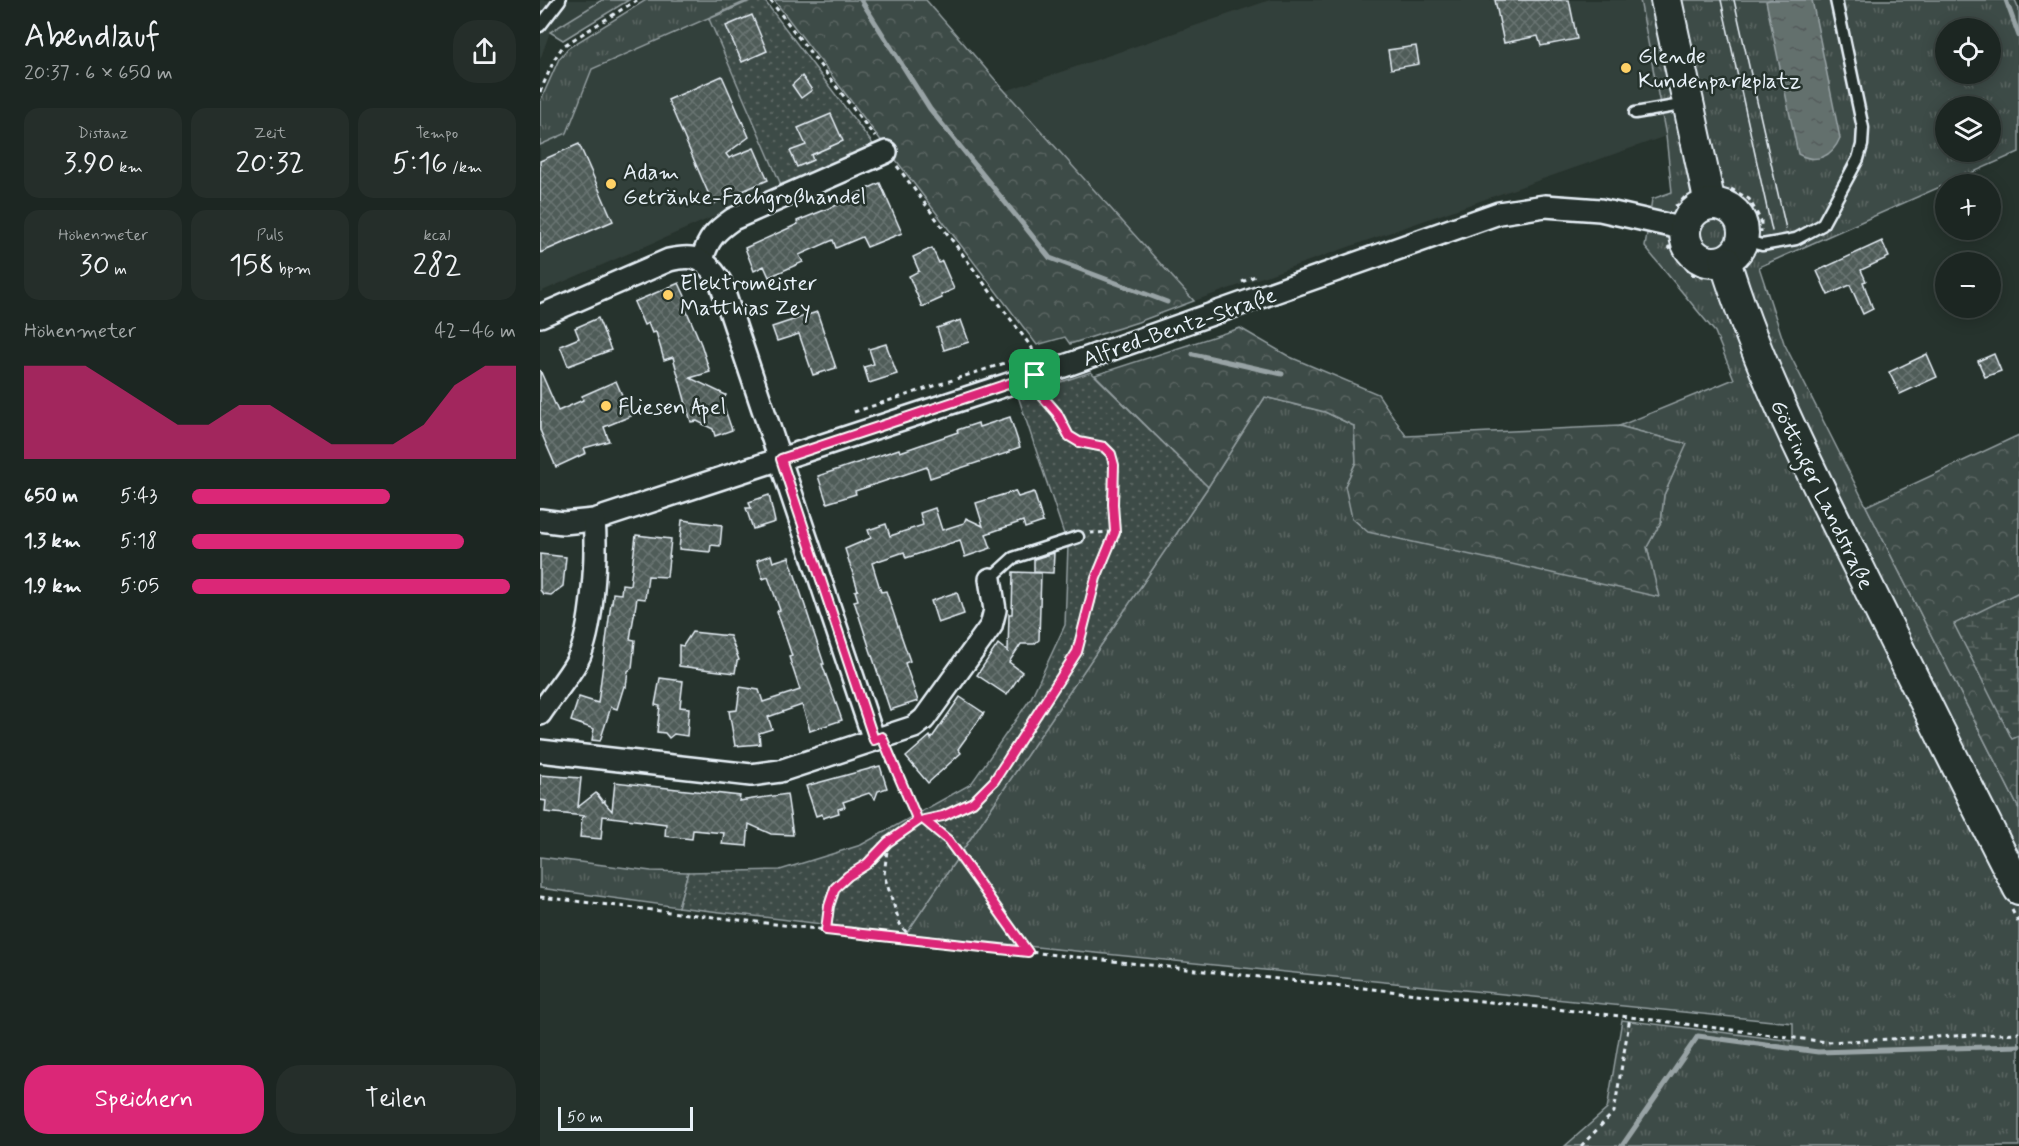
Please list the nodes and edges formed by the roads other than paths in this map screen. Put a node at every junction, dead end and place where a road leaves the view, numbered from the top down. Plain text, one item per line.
1 (560, 0) edge
2 (1666, 0) edge
3 (1836, 0) edge
4 (540, 26) edge
5 (1689, 104) junction
6 (1635, 113) dead end
7 (886, 152) road end
8 (1708, 193) junction
9 (1684, 229) junction
10 (1743, 249) junction
11 (702, 260) junction
12 (540, 316) edge
13 (781, 459) junction
14 (540, 520) edge
15 (594, 520) junction
16 (1078, 537) road end
17 (990, 579) joint
18 (540, 714) edge
19 (878, 739) junction
20 (540, 751) edge
21 (2019, 889) edge

1 - 4 lane
2 - 5 street
3 - 10 lane
5 - 6 lane
5 - 8 street
7 - 11 street
8 - 9 street
8 - 10 street
9 - 10 street
9 - 13 street, Alfred-Bentz-Straße
10 - 21 street, Göttinger Landstraße
11 - 12 street
11 - 13 street
13 - 15 street, Alfred-Bentz-Straße
13 - 19 street
14 - 15 street, Alfred-Bentz-Straße
15 - 18 street
16 - 17 lane
17 - 19 street
19 - 20 street

